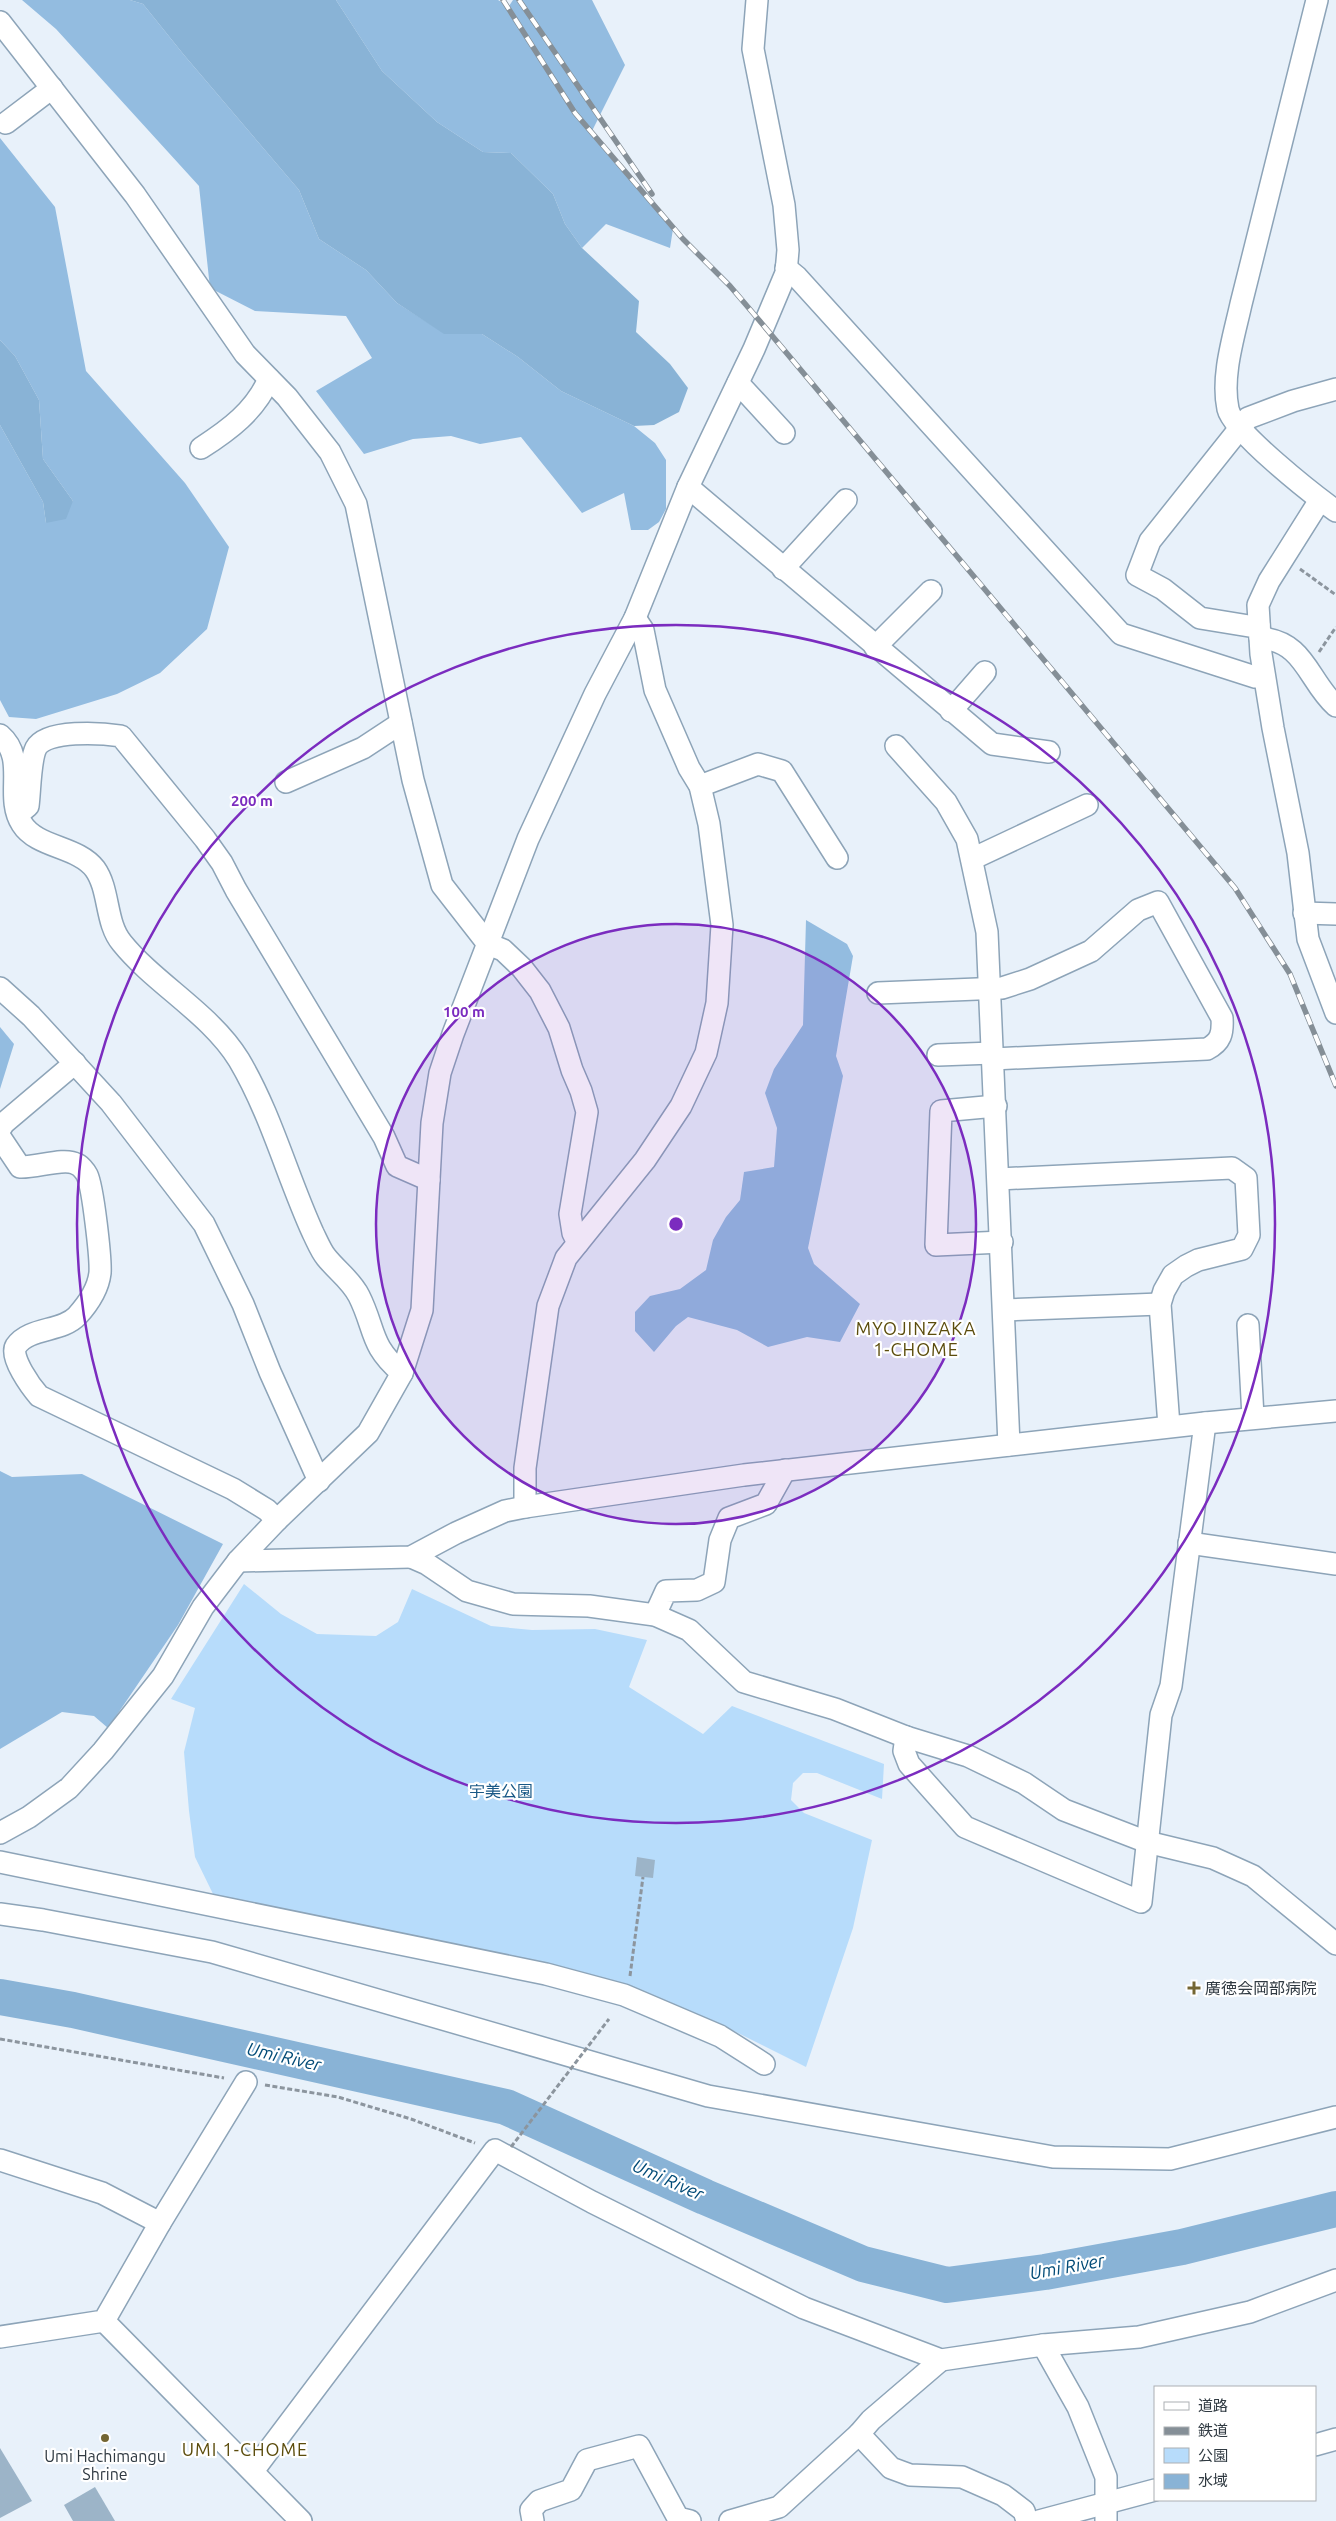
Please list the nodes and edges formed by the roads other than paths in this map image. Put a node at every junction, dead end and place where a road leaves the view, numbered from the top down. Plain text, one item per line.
1 (756, 0) edge
2 (1317, 0) edge
3 (0, 22) edge
4 (52, 88) junction
5 (6, 123) dead end
6 (786, 268) junction
7 (269, 379) junction
8 (738, 383) junction
9 (1336, 389) edge
10 (1240, 426) junction
11 (784, 433) dead end
12 (200, 448) dead end
13 (688, 487) junction
14 (846, 500) dead end
15 (1328, 506) edge
16 (783, 569) junction
17 (931, 591) dead end
18 (635, 618) junction
19 (1260, 632) junction
20 (875, 647) junction
21 (985, 672) dead end
22 (1264, 676) junction
23 (1336, 706) edge
24 (951, 712) junction
25 (401, 723) junction
26 (0, 735) edge
27 (896, 746) dead end
28 (1048, 752) dead end
29 (286, 782) dead end
30 (700, 786) junction
31 (1087, 805) dead end
32 (18, 814) junction
33 (837, 858) dead end
34 (972, 859) junction
35 (1304, 913) junction
36 (1336, 914) edge
37 (488, 944) junction
38 (0, 988) edge
39 (990, 988) junction
40 (878, 993) dead end
41 (1336, 1013) edge
42 (938, 1055) dead end
43 (993, 1056) junction
44 (75, 1063) junction
45 (996, 1106) junction
46 (0, 1129) edge
47 (0, 1137) edge
48 (999, 1179) junction
49 (429, 1180) junction
50 (1002, 1242) junction
51 (578, 1243) junction
52 (1160, 1304) junction
53 (1004, 1310) junction
54 (1248, 1325) dead end
55 (402, 1373) junction
56 (1336, 1411) edge
57 (1253, 1418) junction
58 (1205, 1423) junction
59 (1169, 1426) junction
60 (1009, 1444) junction
61 (786, 1470) junction
62 (319, 1481) junction
63 (525, 1506) junction
64 (276, 1520) junction
65 (1189, 1543) junction
66 (411, 1557) junction
67 (238, 1561) junction
68 (1336, 1564) edge
69 (656, 1615) junction
70 (906, 1737) junction
71 (0, 1833) edge
72 (1147, 1842) junction
73 (0, 1862) edge
74 (0, 1914) edge
75 (1336, 1944) edge
76 (764, 2064) dead end
77 (246, 2082) dead end
78 (1336, 2117) edge
79 (0, 2160) edge
80 (160, 2222) junction
81 (1336, 2280) edge
82 (104, 2321) junction
83 (0, 2336) edge
84 (1043, 2345) junction
85 (941, 2360) junction
86 (860, 2434) junction
87 (1336, 2439) edge
88 (1316, 2445) edge
89 (253, 2471) junction
90 (1154, 2490) edge
91 (1105, 2512) edge
92 (297, 2520) edge
93 (533, 2521) edge
94 (690, 2521) edge
95 (730, 2521) edge
96 (1028, 2521) edge
97 (1039, 2521) edge

1 - 6 street
2 - 10 street
3 - 4 street
4 - 5 street
4 - 7 street
6 - 8 street
6 - 22 street
7 - 12 street
7 - 25 street
8 - 11 street
8 - 13 street
9 - 10 street
10 - 15 street
10 - 19 street
13 - 16 street
13 - 18 street
14 - 16 street
15 - 19 street
16 - 20 street
17 - 20 street
18 - 30 street
18 - 37 street
19 - 22 street
19 - 23 street
20 - 24 street
21 - 24 street
22 - 35 street
24 - 28 street
25 - 29 street
25 - 37 street
26 - 32 street
27 - 34 street
30 - 33 street
30 - 51 street
31 - 34 street
32 - 49 street
32 - 55 street
34 - 39 street
35 - 36 street
35 - 41 street
37 - 49 street
37 - 51 street
38 - 44 street
39 - 40 street
39 - 43 street
39 - 43 street
42 - 43 street
43 - 45 street
44 - 46 street
44 - 62 street
45 - 48 street
45 - 50 street
47 - 64 street
48 - 50 street
48 - 52 street
49 - 55 street
50 - 53 street
51 - 63 street
52 - 53 street
52 - 59 street
53 - 60 street
54 - 57 street
55 - 62 street
56 - 57 street
57 - 58 street
58 - 59 street
58 - 65 street
59 - 60 street
60 - 61 street
61 - 63 street
61 - 69 street
62 - 64 street
63 - 66 street
64 - 67 street
65 - 68 street
65 - 72 street
66 - 67 street
66 - 69 street
67 - 71 street
69 - 70 street
70 - 72 street
70 - 72 street
72 - 75 street
73 - 76 street
74 - 78 street
77 - 80 street
79 - 80 street
80 - 82 street
81 - 84 street
82 - 83 street
82 - 89 street
84 - 85 street
84 - 91 street
85 - 86 street
85 - 89 street
86 - 95 street
86 - 96 street
87 - 88 street
89 - 92 street
90 - 91 street
91 - 97 street
93 - 94 street

